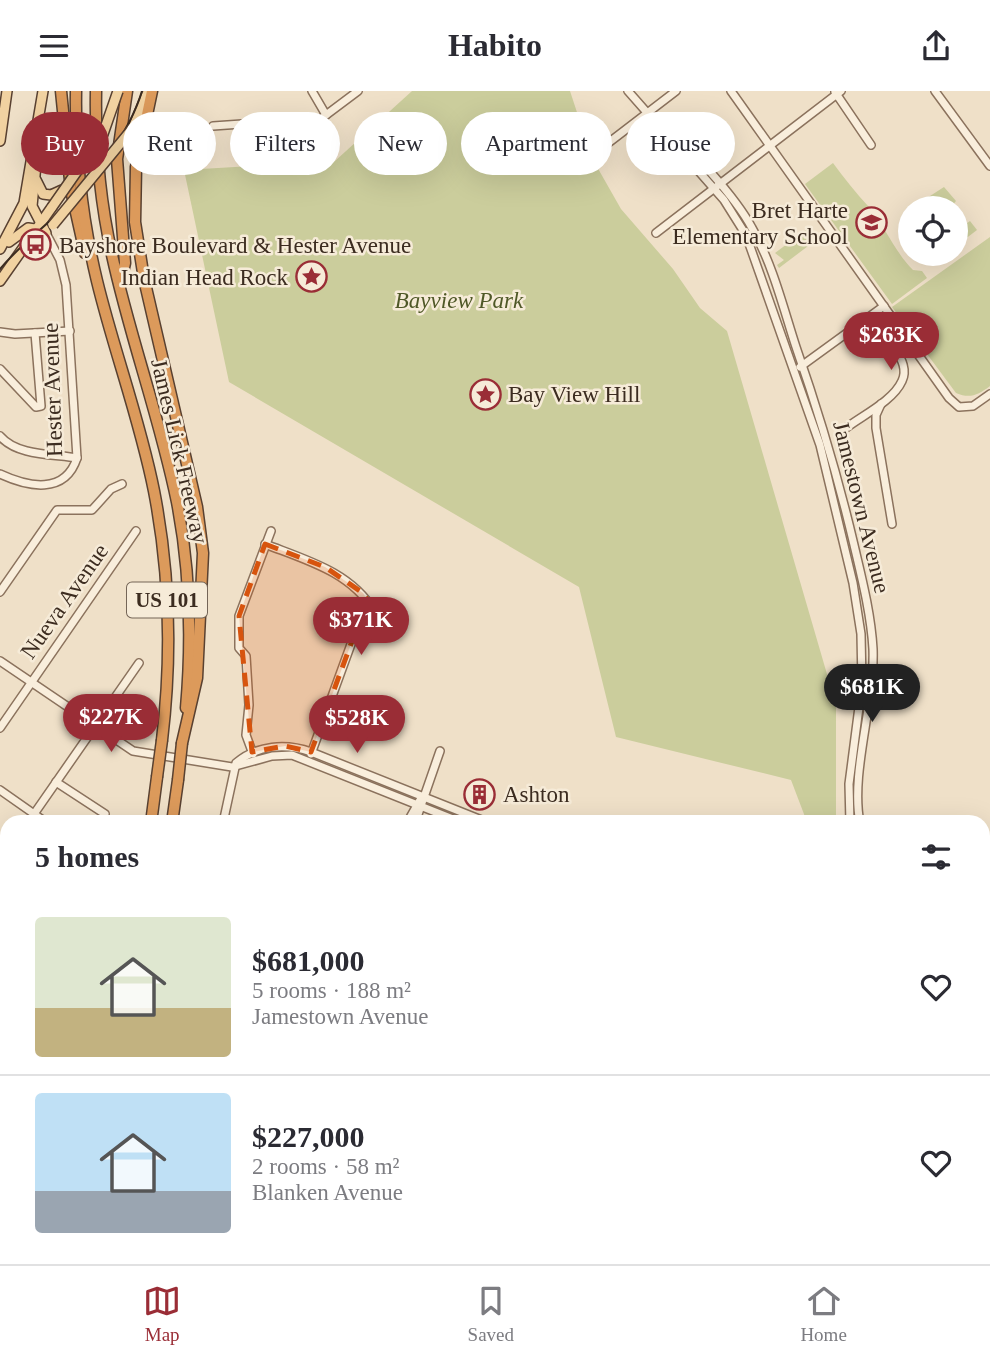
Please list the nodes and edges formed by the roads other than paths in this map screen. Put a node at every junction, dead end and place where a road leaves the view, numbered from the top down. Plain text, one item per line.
1 (8, 91) edge
2 (43, 91) edge
3 (61, 91) edge
4 (76, 91) edge
5 (96, 91) edge
6 (118, 91) edge
7 (127, 91) edge
8 (150, 91) edge
9 (312, 91) edge
10 (358, 91) edge
11 (628, 91) edge
12 (676, 91) edge
13 (731, 91) edge
14 (935, 91) edge
15 (837, 92) edge
16 (3, 105) edge
17 (40, 112) edge
18 (324, 112) edge
19 (330, 112) edge
20 (644, 112) edge
21 (649, 112) edge
22 (626, 129) edge
23 (612, 140) edge
24 (0, 141) edge
25 (769, 144) junction
26 (871, 145) dead end
27 (990, 166) edge
28 (29, 175) edge
29 (35, 175) joint
30 (708, 175) edge
31 (716, 185) junction
32 (62, 190) junction
33 (42, 229) junction
34 (656, 233) dead end
35 (0, 249) edge
36 (0, 281) edge
37 (120, 289) junction
38 (101, 297) junction
39 (884, 306) junction
40 (893, 320) junction
41 (70, 331) junction
42 (0, 332) edge
43 (35, 333) junction
44 (803, 365) junction
45 (0, 369) edge
46 (795, 371) junction
47 (41, 381) junction
48 (25, 394) junction
49 (990, 394) edge
50 (886, 398) junction
51 (846, 428) dead end
52 (0, 436) edge
53 (828, 440) junction
54 (819, 442) junction
55 (78, 458) junction
56 (0, 474) edge
57 (122, 484) dead end
58 (891, 524) dead end
59 (136, 531) dead end
60 (271, 531) dead end
61 (265, 544) junction
62 (856, 556) junction
63 (847, 558) junction
64 (0, 592) edge
65 (0, 661) edge
66 (139, 663) dead end
67 (31, 683) junction
68 (95, 726) junction
69 (0, 728) edge
70 (182, 743) junction
71 (440, 751) dead end
72 (252, 752) junction
73 (309, 756) junction
74 (255, 761) junction
75 (232, 767) junction
76 (56, 782) junction
77 (0, 790) edge
78 (420, 802) junction
79 (34, 814) joint
80 (105, 814) dead end
81 (152, 815) edge
82 (173, 815) edge
83 (224, 815) edge
84 (412, 815) edge
85 (417, 815) edge
86 (447, 815) edge
87 (463, 815) edge
88 (850, 815) edge
89 (859, 815) edge

1 - 16 main road
2 - 17 main road
3 - 38 highway
4 - 38 highway, James Lick Freeway / US 101
5 - 37 highway, James Lick Freeway / US 101
6 - 32 main road, bridge
7 - 37 highway
8 - 33 main road, bridge
8 - 70 highway
9 - 18 street
10 - 19 street
11 - 20 street, Jamestown Avenue
12 - 21 street
13 - 25 street
14 - 27 street
15 - 25 street
15 - 26 street
16 - 24 main road
22 - 23 street
25 - 31 street
25 - 39 street
28 - 35 main road
29 - 32 main road, bridge
29 - 33 main road
30 - 31 street, Jamestown Avenue
31 - 34 street
31 - 44 street, Jamestown Avenue
31 - 46 street, Jamestown Avenue
32 - 33 main road, bridge
33 - 35 main road
33 - 36 main road
33 - 41 street, Hester Avenue
37 - 70 highway, James Lick Freeway / US 101
38 - 81 highway, James Lick Freeway / US 101, bridge
39 - 40 street
39 - 44 street
40 - 49 street
40 - 50 street
41 - 43 street
41 - 55 street, Hester Avenue
42 - 43 street
43 - 47 street
44 - 46 street
44 - 53 street, Jamestown Avenue
45 - 48 street
46 - 54 street, Jamestown Avenue
47 - 48 street
47 - 48 street
50 - 51 street
50 - 58 street
52 - 55 street
53 - 54 street
53 - 62 street, Jamestown Avenue
54 - 63 street, Jamestown Avenue
55 - 56 street, Hester Avenue
57 - 64 street
59 - 67 street, Nueva Avenue
60 - 61 street
61 - 72 street
61 - 73 street
62 - 63 street
62 - 89 street, Jamestown Avenue
63 - 88 street, Jamestown Avenue
65 - 67 street
66 - 68 street
67 - 68 street
67 - 69 street, Nueva Avenue
68 - 75 street
68 - 76 street
70 - 82 highway, James Lick Freeway / US 101, bridge
71 - 78 street
72 - 73 street
72 - 74 street
72 - 75 street
73 - 74 street
73 - 78 street
74 - 75 street
75 - 83 street
76 - 79 street
76 - 80 street
77 - 79 street
78 - 84 street
78 - 85 street
78 - 86 street
78 - 87 street

